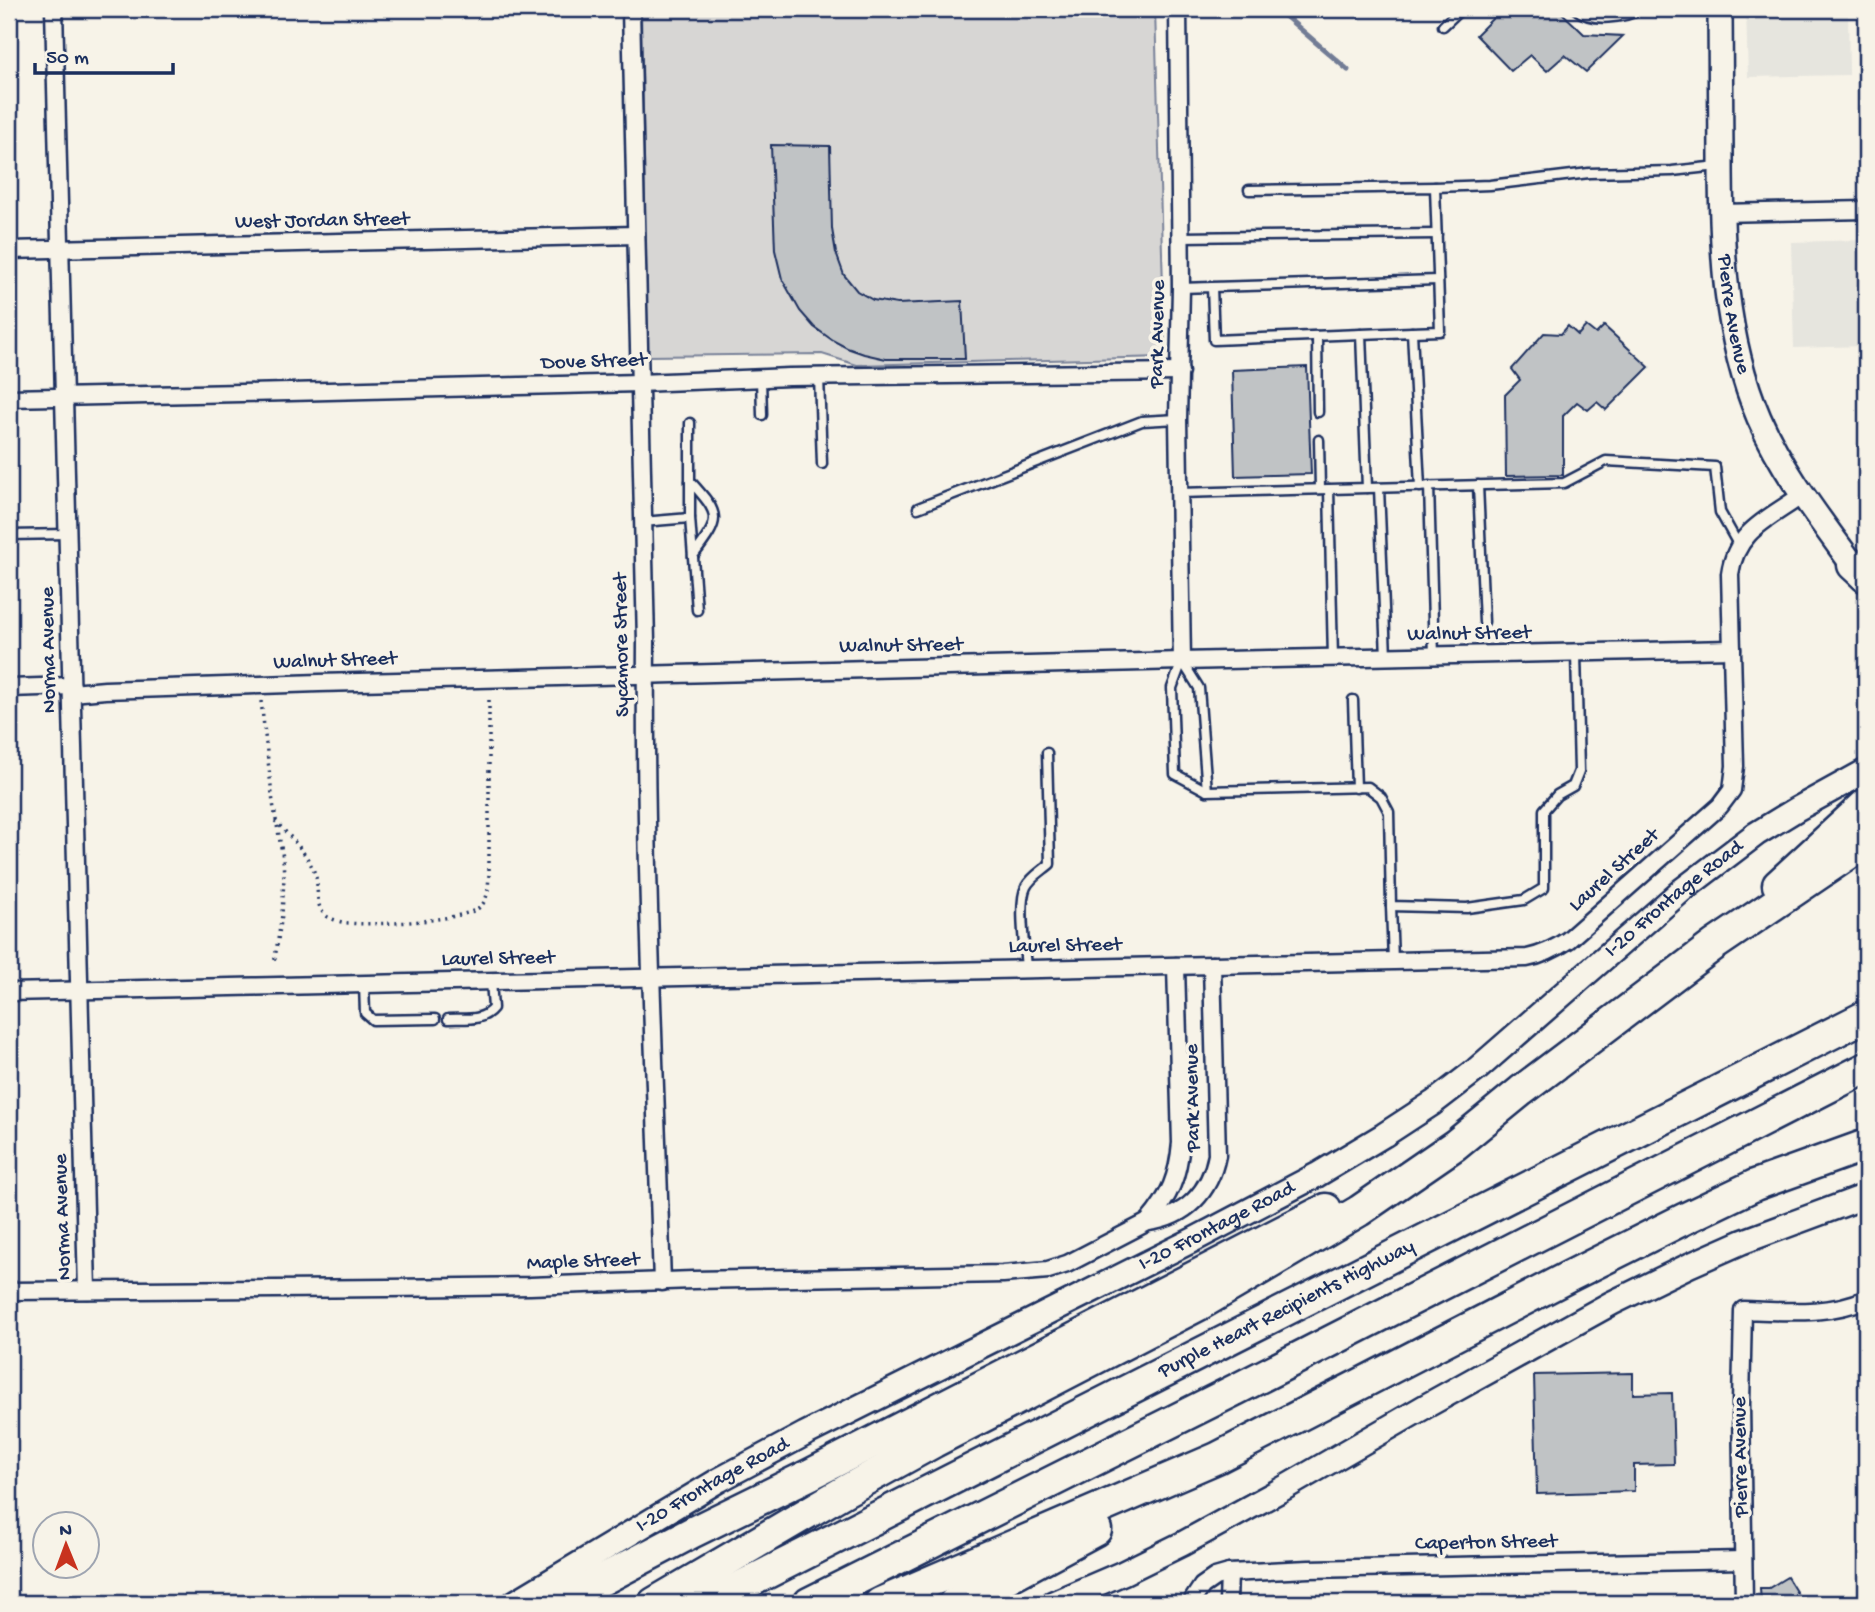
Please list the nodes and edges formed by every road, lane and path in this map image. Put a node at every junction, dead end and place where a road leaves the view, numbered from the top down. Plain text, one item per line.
1 (54, 9) edge
2 (631, 9) edge
3 (1178, 9) edge
4 (1461, 9) edge
5 (1576, 9) edge
6 (1642, 9) edge
7 (1720, 9) edge
8 (1443, 26) dead end
9 (1721, 165) junction
10 (1435, 187) junction
11 (1249, 190) dead end
12 (1866, 210) edge
13 (1721, 213) junction
14 (1437, 234) junction
15 (636, 235) junction
16 (1181, 237) junction
17 (9, 250) edge
18 (61, 250) junction
19 (1438, 280) junction
20 (1212, 287) junction
21 (1181, 288) junction
22 (1412, 332) junction
23 (1361, 334) junction
24 (1317, 336) junction
25 (1180, 372) junction
26 (819, 376) junction
27 (761, 377) junction
28 (639, 383) junction
29 (64, 396) junction
30 (9, 398) edge
31 (1318, 412) dead end
32 (762, 415) dead end
33 (1178, 419) junction
34 (690, 423) dead end
35 (1319, 440) dead end
36 (822, 464) dead end
37 (690, 481) junction
38 (1478, 485) junction
39 (1425, 487) junction
40 (1367, 488) junction
41 (1379, 488) junction
42 (1324, 489) junction
43 (1179, 493) junction
44 (1802, 495) junction
45 (918, 508) dead end
46 (690, 518) junction
47 (642, 522) junction
48 (68, 534) junction
49 (9, 535) edge
50 (1739, 546) junction
51 (693, 556) junction
52 (1862, 575) edge
53 (1866, 600) edge
54 (697, 610) dead end
55 (1484, 622) dead end
56 (1732, 649) junction
57 (1576, 654) junction
58 (1434, 656) junction
59 (1386, 657) junction
60 (1334, 658) junction
61 (1182, 661) junction
62 (646, 675) junction
63 (9, 688) edge
64 (72, 689) junction
65 (489, 695) dead end
66 (1353, 700) dead end
67 (261, 701) dead end
68 (1047, 753) dead end
69 (1866, 757) edge
70 (1866, 771) edge
71 (1356, 788) junction
72 (1207, 791) junction
73 (1866, 804) edge
74 (1779, 820) junction
75 (275, 821) junction
76 (1866, 842) edge
77 (1391, 906) junction
78 (1714, 945) junction
79 (1393, 961) junction
80 (274, 964) dead end
81 (1176, 965) junction
82 (1212, 965) junction
83 (1026, 969) junction
84 (651, 978) junction
85 (491, 981) junction
86 (364, 984) junction
87 (80, 990) junction
88 (9, 992) edge
89 (1866, 1016) edge
90 (435, 1019) dead end
91 (448, 1019) dead end
92 (1866, 1068) edge
93 (1521, 1091) junction
94 (1866, 1133) edge
95 (1866, 1145) edge
96 (1804, 1166) junction
97 (1866, 1196) edge
98 (1148, 1222) junction
99 (662, 1282) junction
100 (87, 1290) junction
101 (9, 1292) edge
102 (1866, 1299) edge
103 (1217, 1458) junction
104 (1743, 1560) junction
105 (1229, 1573) junction
106 (514, 1603) edge
107 (558, 1603) edge
108 (654, 1603) edge
109 (708, 1603) edge
110 (809, 1603) edge
111 (880, 1603) edge
112 (954, 1603) edge
113 (1053, 1603) edge
114 (1192, 1603) edge
115 (1228, 1603) edge
116 (1744, 1603) edge

1 - 18 street, Norma Avenue
2 - 15 street, Sycamore Street
3 - 16 street, Park Avenue
4 - 8 lane
5 - 6 lane
7 - 9 main road, Pierre Avenue
9 - 10 lane
9 - 13 main road, Pierre Avenue
10 - 11 lane
10 - 14 lane
12 - 13 street
13 - 44 main road, Pierre Avenue
14 - 16 lane
14 - 19 lane
15 - 18 street, West Jordan Street
15 - 28 street, Sycamore Street
16 - 21 street, Park Avenue
17 - 18 street, West Jordan Street
18 - 29 street, Norma Avenue
19 - 20 lane
19 - 22 lane
20 - 21 lane
20 - 24 lane
21 - 25 street, Park Avenue
22 - 23 lane
22 - 39 lane
23 - 24 lane
23 - 40 lane
24 - 31 lane
25 - 26 street, Dove Street
25 - 33 street, Park Avenue
26 - 27 street, Dove Street
26 - 36 lane
27 - 28 street, Dove Street
27 - 32 lane
28 - 29 street, Dove Street
28 - 47 street, Sycamore Street
29 - 30 street, Dove Street
29 - 48 street, Norma Avenue
33 - 43 street, Park Avenue
33 - 45 lane
34 - 37 lane
35 - 42 lane
37 - 46 lane
37 - 51 lane
38 - 39 lane
38 - 50 lane
38 - 55 lane
39 - 41 lane
39 - 58 lane
40 - 41 lane
40 - 42 lane
41 - 59 lane
42 - 43 lane
42 - 60 lane
43 - 61 street, Park Avenue
44 - 50 street
44 - 52 main road, Pierre Avenue
46 - 47 lane
46 - 51 lane
47 - 62 street, Sycamore Street
48 - 49 lane
48 - 64 street, Norma Avenue
50 - 56 street, Laurel Street
51 - 54 lane
52 - 53 main road, Pierre Avenue
56 - 57 street, Walnut Street
56 - 79 street, Laurel Street
57 - 58 street, Walnut Street
57 - 77 lane
58 - 59 street, Walnut Street
59 - 60 street, Walnut Street
60 - 61 street, Walnut Street
61 - 62 street, Walnut Street
61 - 72 lane, Park Avenue
61 - 72 lane, Park Avenue
62 - 64 street, Walnut Street
62 - 84 street, Sycamore Street
63 - 64 street, Walnut Street
64 - 87 street, Norma Avenue
65 - 75 path
66 - 71 lane
67 - 75 path
68 - 83 lane
69 - 74 main road
70 - 74 main road, I-20 Frontage Road
71 - 72 lane
71 - 77 lane
73 - 78 highway
74 - 106 main road, I-20 Frontage Road
75 - 80 path
76 - 78 highway
77 - 79 lane
78 - 93 highway
79 - 82 street, Laurel Street
81 - 82 street, Laurel Street
81 - 83 street, Laurel Street
81 - 98 street, Park Avenue
82 - 98 street, Park Avenue
83 - 84 street, Laurel Street
84 - 85 street, Laurel Street
84 - 99 street, Sycamore Street
85 - 86 street, Laurel Street
85 - 91 lane
86 - 87 street, Laurel Street
86 - 90 lane
87 - 88 street, Laurel Street
87 - 100 street, Norma Avenue
89 - 109 highway, Purple Heart Recipients Highway
92 - 110 highway
93 - 107 highway
93 - 108 highway
94 - 96 highway
95 - 96 highway
96 - 103 highway
97 - 113 main road
98 - 99 street, Maple Street
99 - 100 street, Maple Street
100 - 101 street, Maple Street
102 - 104 street, Pierre Avenue
103 - 111 highway
103 - 112 highway
104 - 105 street, Caperton Street
104 - 116 street, Pierre Avenue
105 - 114 street
105 - 115 street

